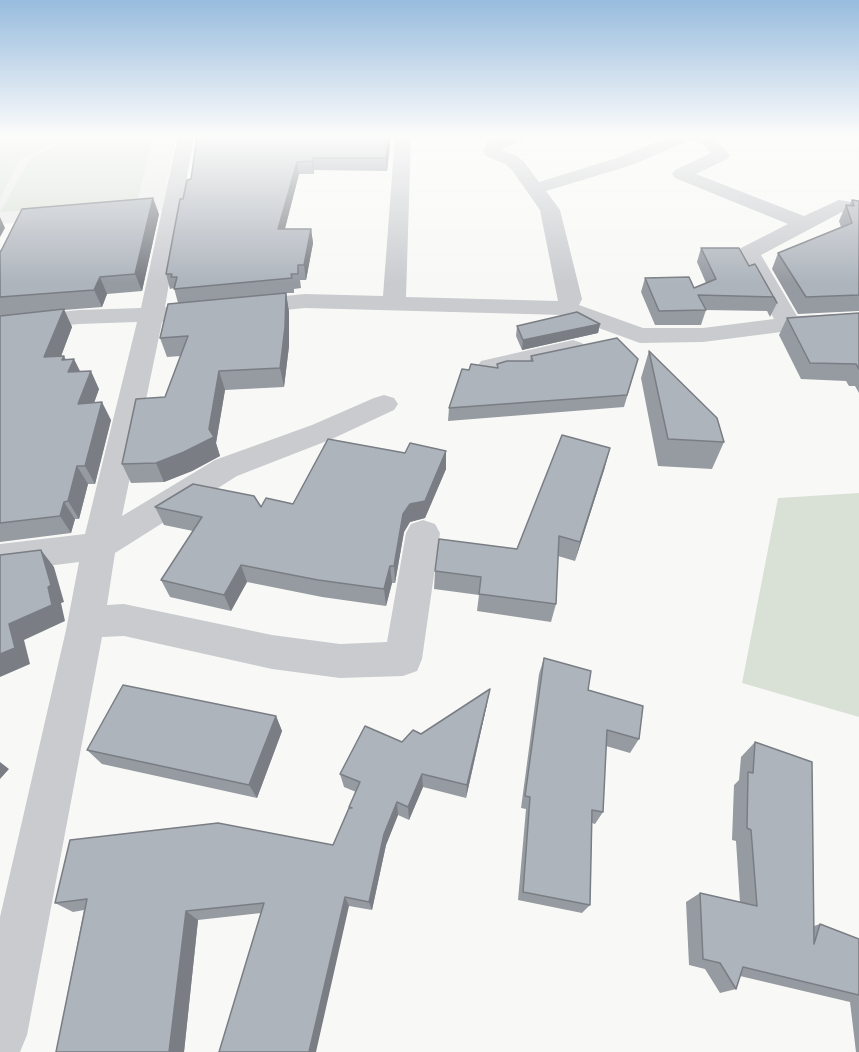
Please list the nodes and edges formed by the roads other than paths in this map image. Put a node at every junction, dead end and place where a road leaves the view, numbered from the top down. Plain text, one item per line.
1 (176, 185) edge
2 (400, 185) edge
3 (531, 185) edge
4 (547, 185) edge
5 (709, 185) edge
6 (534, 189) junction
7 (859, 209) edge
8 (806, 224) junction
9 (394, 302) junction
10 (566, 309) junction
11 (151, 316) junction
12 (859, 320) edge
13 (789, 324) junction
14 (0, 325) edge
15 (640, 336) junction
16 (490, 367) edge
17 (384, 404) dead end
18 (423, 533) dead end
19 (99, 546) junction
20 (0, 558) edge
21 (86, 622) junction
22 (0, 1035) edge

1 - 11 street
2 - 9 street
3 - 6 street
4 - 6 street
5 - 8 street
6 - 10 street
7 - 8 street
8 - 13 street
9 - 10 street
9 - 11 street
10 - 15 street
11 - 14 street
11 - 19 street
12 - 13 street
13 - 15 street
15 - 16 street
17 - 19 street
18 - 21 street
19 - 20 street
19 - 21 street
21 - 22 street

